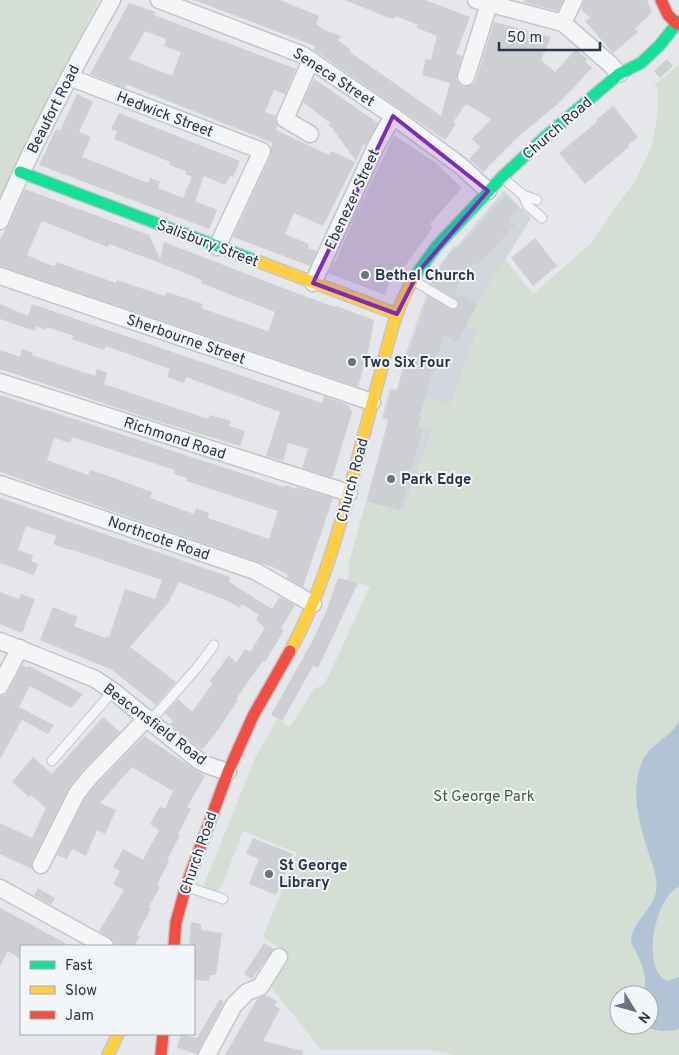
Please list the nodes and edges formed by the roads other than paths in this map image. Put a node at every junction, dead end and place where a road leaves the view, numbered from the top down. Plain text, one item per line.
1 (112, 0) edge
2 (159, 0) edge
3 (574, 0) edge
4 (661, 0) edge
5 (482, 2) edge
6 (674, 17) edge
7 (563, 22) junction
8 (635, 52) dead end
9 (311, 60) junction
10 (619, 74) junction
11 (69, 77) junction
12 (466, 77) dead end
13 (393, 116) junction
14 (310, 134) dead end
15 (20, 172) junction
16 (502, 177) junction
17 (488, 191) junction
18 (523, 195) junction
19 (537, 200) dead end
20 (542, 218) dead end
21 (0, 221) edge
22 (217, 246) junction
23 (0, 276) edge
24 (413, 280) junction
25 (313, 283) junction
26 (453, 304) dead end
27 (397, 314) junction
28 (0, 382) edge
29 (372, 402) junction
30 (0, 484) edge
31 (350, 493) junction
32 (313, 604) junction
33 (0, 641) edge
34 (214, 646) dead end
35 (20, 648) junction
36 (0, 686) edge
37 (113, 691) junction
38 (148, 720) junction
39 (52, 761) dead end
40 (228, 772) junction
41 (42, 866) dead end
42 (186, 886) junction
43 (0, 888) edge
44 (223, 899) dead end
45 (103, 945) edge
46 (168, 945) edge
47 (279, 957) dead end
48 (118, 1035) edge
49 (163, 1035) edge
50 (108, 1055) edge
51 (162, 1055) edge
52 (207, 1055) edge

1 - 11 street, Beaufort Road
2 - 9 street, Seneca Street
3 - 7 street
4 - 6 main road
5 - 7 street
5 - 12 street
6 - 10 main road, Church Road
7 - 10 street
8 - 10 main road, Church Road
9 - 13 street, Seneca Street
9 - 14 street
10 - 16 main road, Church Road
11 - 15 street, Beaufort Road
11 - 22 street, Hedwick Street
13 - 17 street, Seneca Street
13 - 25 street, Ebenezer Street
15 - 21 street, Beaufort Road
15 - 22 main road, Salisbury Street
16 - 17 main road, Church Road
16 - 18 lane
17 - 24 main road, Church Road
18 - 19 lane
18 - 20 lane
22 - 25 main road, Salisbury Street
23 - 29 street, Sherbourne Street
24 - 26 lane
24 - 27 main road, Church Road
25 - 27 main road, Salisbury Street
27 - 29 main road, Church Road
28 - 31 street, Richmond Road
29 - 31 main road, Church Road
30 - 32 street, Northcote Road
31 - 32 main road, Church Road
32 - 40 main road, Church Road
33 - 35 street, Beaconsfield Road
34 - 38 lane
35 - 36 street
35 - 37 street, Beaconsfield Road
37 - 38 street, Beaconsfield Road
37 - 39 lane
38 - 40 street, Beaconsfield Road
38 - 41 street
40 - 42 main road, Church Road
42 - 44 lane
42 - 46 main road, Church Road
43 - 45 street
47 - 52 street
48 - 50 main road
49 - 51 main road

